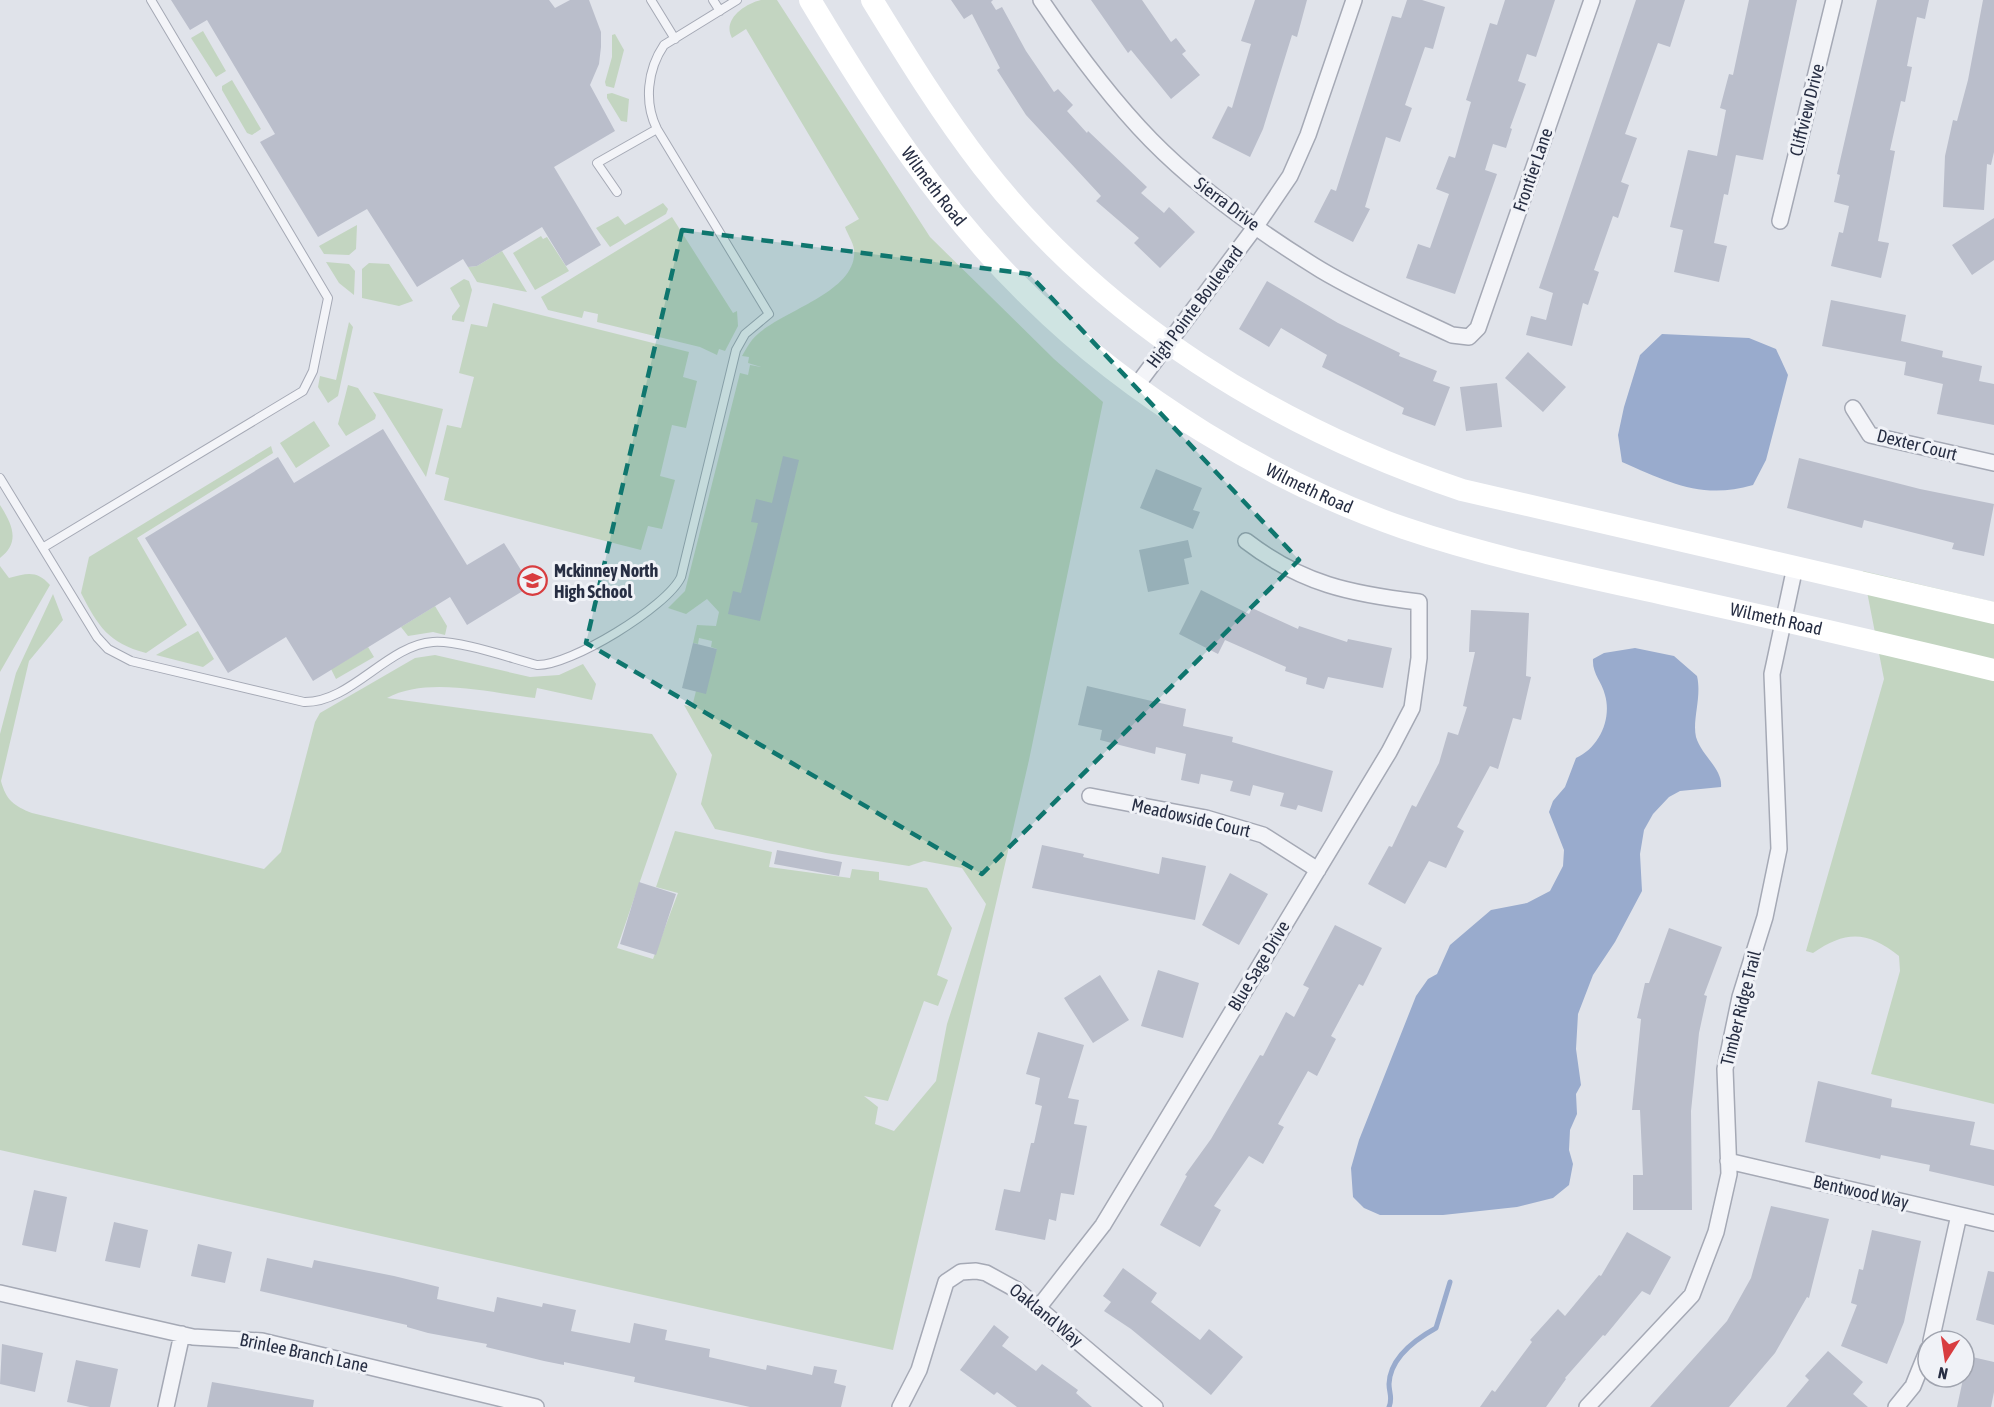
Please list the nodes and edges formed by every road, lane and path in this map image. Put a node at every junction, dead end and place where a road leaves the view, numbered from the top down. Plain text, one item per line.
1 (151, 0) edge
2 (651, 0) edge
3 (713, 0) edge
4 (736, 0) edge
5 (810, 0) edge
6 (872, 0) edge
7 (1041, 0) edge
8 (1354, 0) edge
9 (1592, 0) edge
10 (1834, 0) edge
11 (720, 10) junction
12 (675, 39) junction
13 (657, 129) junction
14 (617, 192) dead end
15 (1780, 221) dead end
16 (1256, 226) junction
17 (1469, 337) joint
18 (1168, 343) junction
19 (1137, 385) junction
20 (1853, 408) dead end
21 (1994, 463) edge
22 (0, 478) edge
23 (1246, 541) dead end
24 (44, 547) junction
25 (1795, 567) junction
26 (1994, 613) edge
27 (1782, 620) junction
28 (1994, 670) edge
29 (1090, 796) dead end
30 (1318, 870) junction
31 (1728, 1161) junction
32 (1959, 1215) junction
33 (1994, 1223) edge
34 (0, 1293) edge
35 (1039, 1307) junction
36 (1934, 1329) edge
37 (182, 1334) junction
38 (1916, 1379) edge
39 (166, 1407) edge
40 (536, 1407) edge
41 (900, 1407) edge
42 (1155, 1407) edge
43 (1587, 1407) edge
44 (1896, 1407) edge

1 - 24 lane
2 - 12 lane
3 - 11 lane
4 - 11 lane
5 - 19 main road, Wilmeth Road
6 - 18 main road
7 - 16 street, Sierra Drive
8 - 16 street, High Pointe Boulevard
9 - 17 street, Frontier Lane
10 - 15 street, Cliffview Drive
11 - 12 lane
12 - 13 lane
13 - 14 lane
13 - 24 lane
16 - 17 street, Sierra Drive
16 - 18 street, High Pointe Boulevard
18 - 19 street, High Pointe Boulevard
18 - 25 main road
19 - 27 main road, Wilmeth Road
20 - 21 street, Dexter Court
22 - 24 lane
23 - 30 street, Blue Sage Drive
25 - 26 main road
25 - 27 street, Timber Ridge Trail
27 - 28 main road, Wilmeth Road
27 - 31 street, Timber Ridge Trail
29 - 30 street, Meadowside Court
30 - 35 street, Blue Sage Drive
31 - 32 street, Bentwood Way
31 - 43 street, Timber Ridge Trail
32 - 33 street, Bentwood Way
32 - 36 street
34 - 37 street, Brinlee Branch Lane
35 - 41 street, Oakland Way
35 - 42 street, Oakland Way
37 - 39 street
37 - 40 street, Brinlee Branch Lane
38 - 44 street

